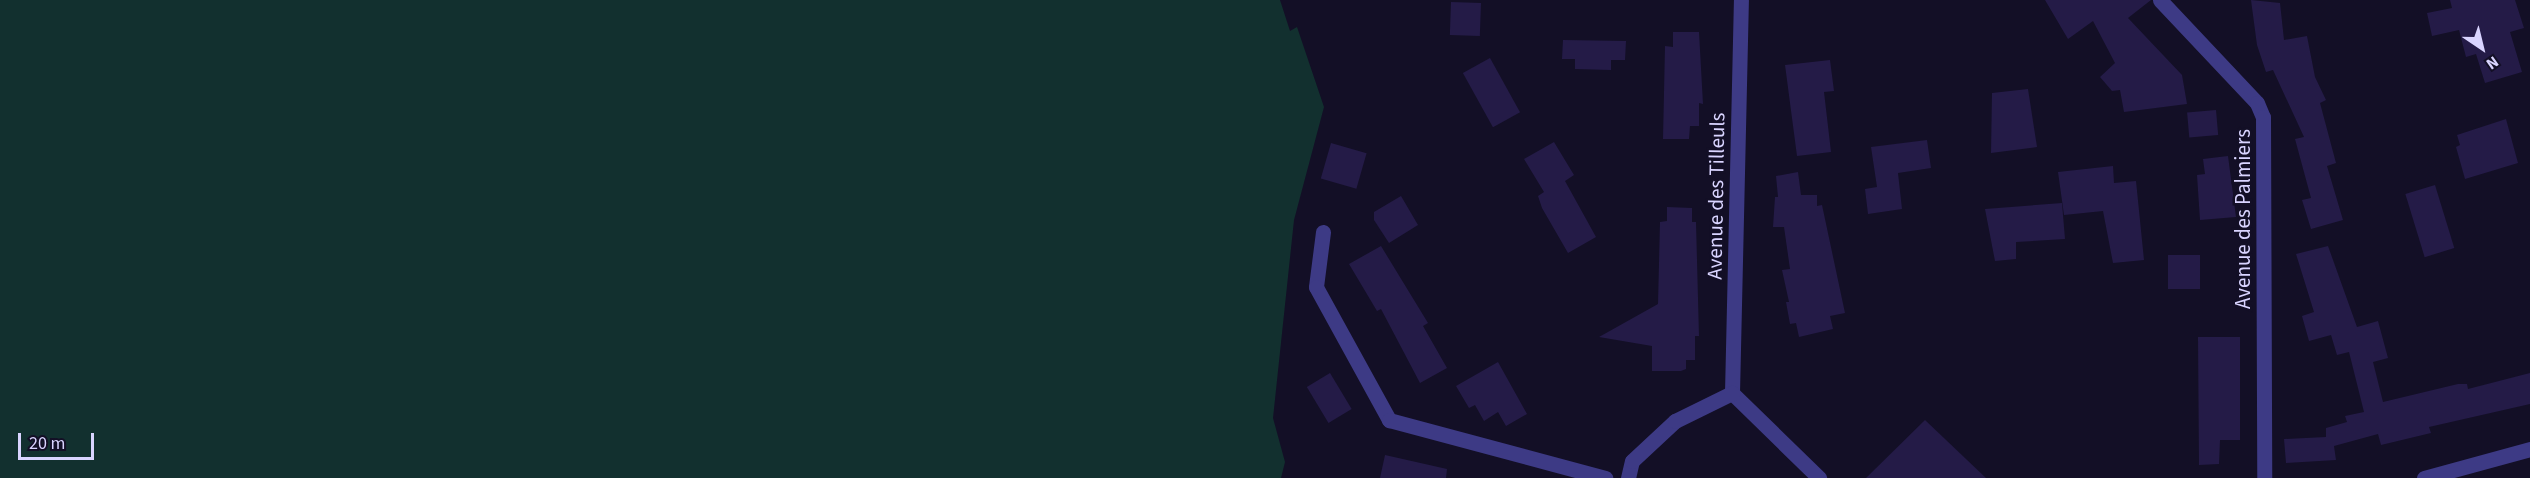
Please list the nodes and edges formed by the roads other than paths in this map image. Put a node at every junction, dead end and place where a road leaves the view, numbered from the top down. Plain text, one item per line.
1 (1741, 0) edge
2 (2160, 0) edge
3 (1323, 232) dead end
4 (1732, 393) junction
5 (2530, 449) edge
6 (1632, 461) junction
7 (1605, 478) edge
8 (1628, 478) edge
9 (1642, 478) edge
10 (1819, 478) edge
11 (2264, 478) edge
12 (2424, 478) edge

1 - 4 street, Avenue des Tilleuls
2 - 11 street, Avenue des Palmiers
3 - 7 street
4 - 6 street
4 - 10 street
5 - 12 street
6 - 8 street
6 - 9 street

